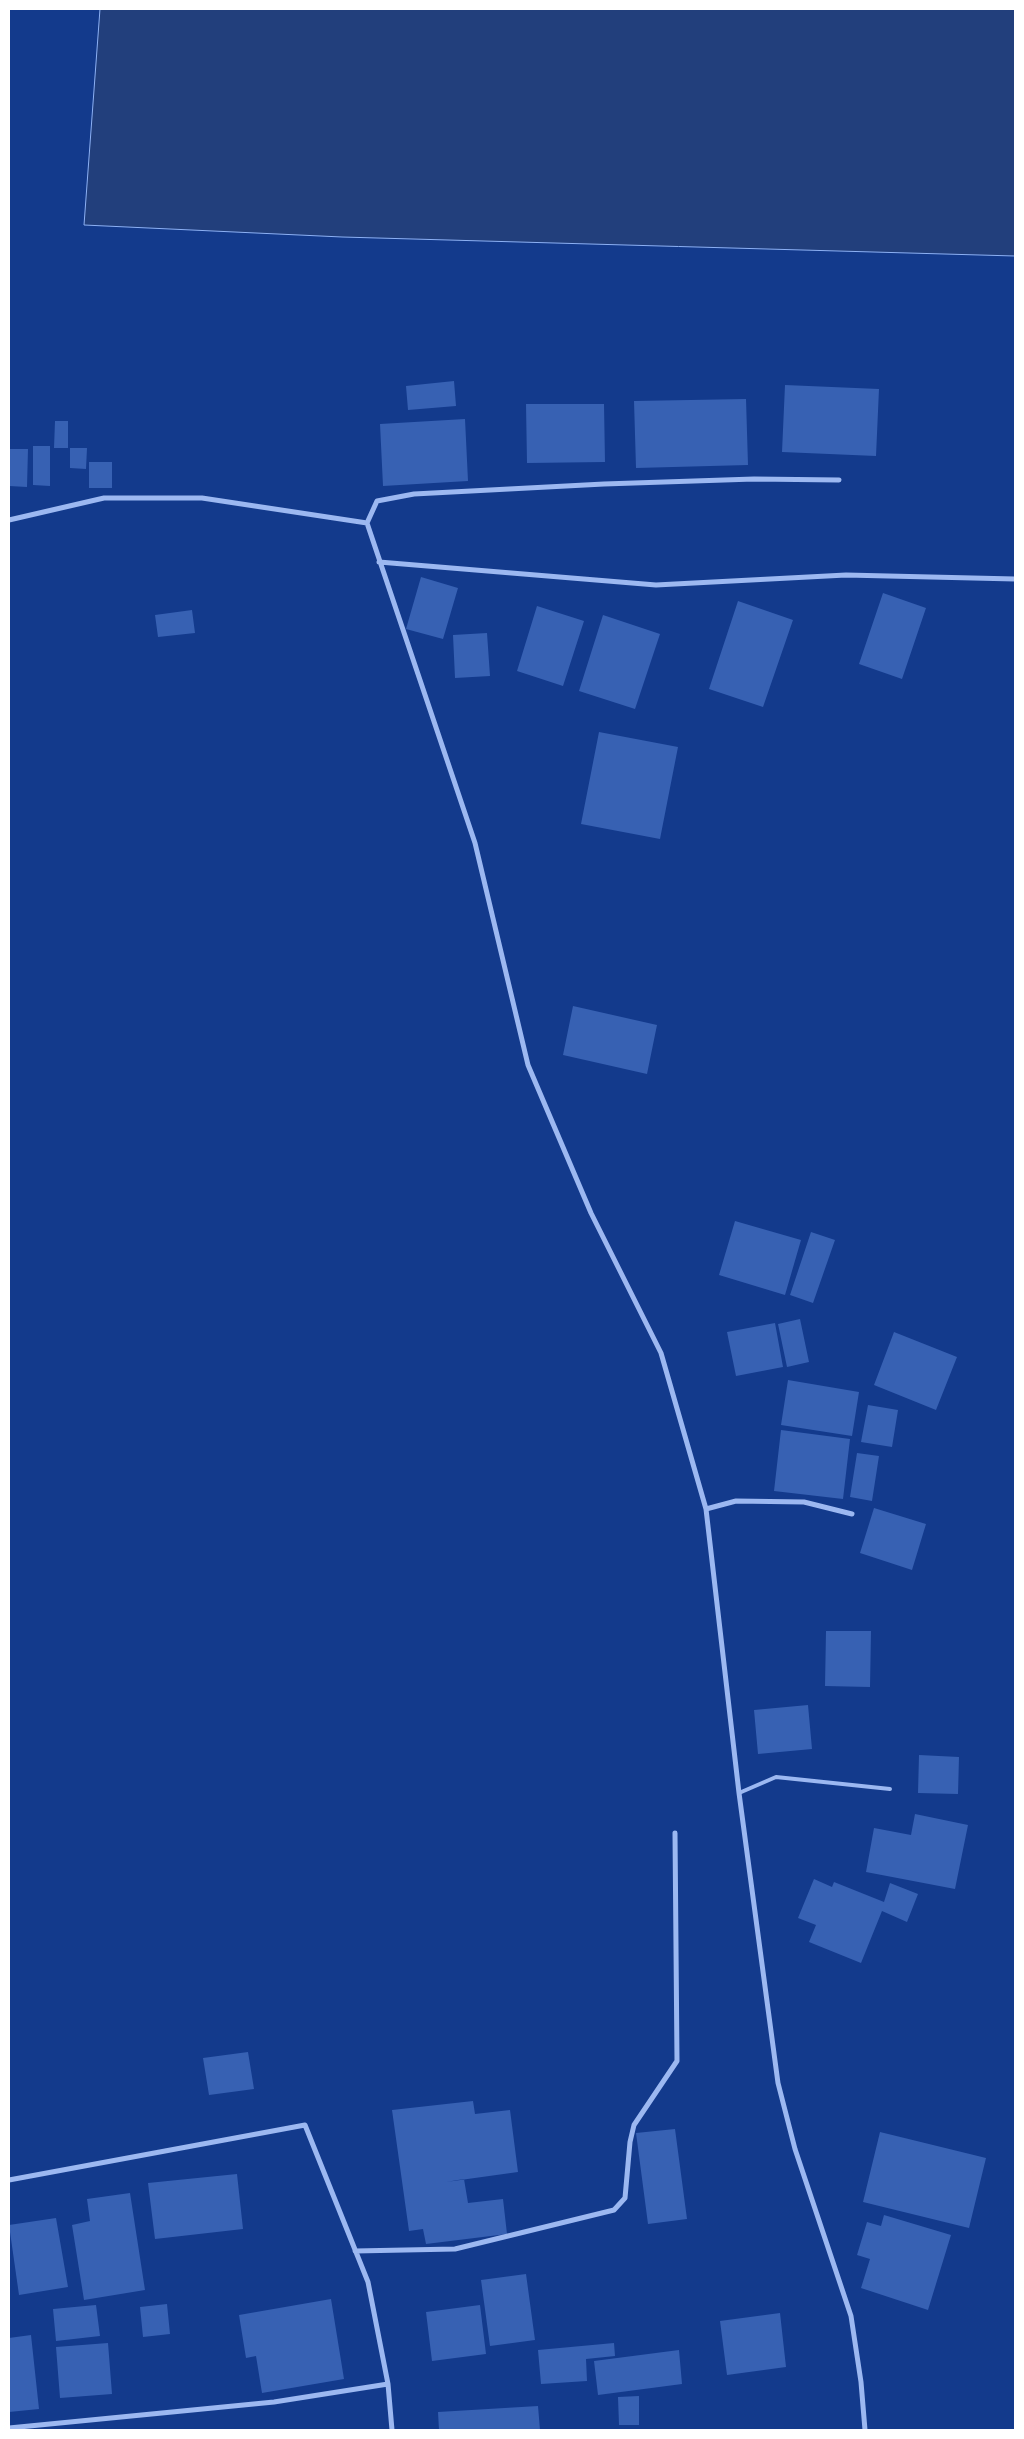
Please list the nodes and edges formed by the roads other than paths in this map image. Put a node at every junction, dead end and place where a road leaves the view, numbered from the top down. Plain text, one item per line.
1 (838, 480) dead end
2 (9, 520) edge
3 (367, 523) junction
4 (379, 562) junction
5 (1015, 579) edge
6 (706, 1508) junction
7 (852, 1514) dead end
8 (890, 1789) dead end
9 (739, 1793) junction
10 (675, 1834) dead end
11 (9, 2180) edge
12 (355, 2250) junction
13 (388, 2384) junction
14 (9, 2428) edge
15 (392, 2430) edge
16 (865, 2430) edge

1 - 3 street
2 - 3 street
3 - 4 street
4 - 5 street
4 - 6 street
6 - 7 street
6 - 9 street
8 - 9 lane
9 - 16 street
10 - 12 street
11 - 12 street
12 - 13 street
13 - 14 street
13 - 15 street

